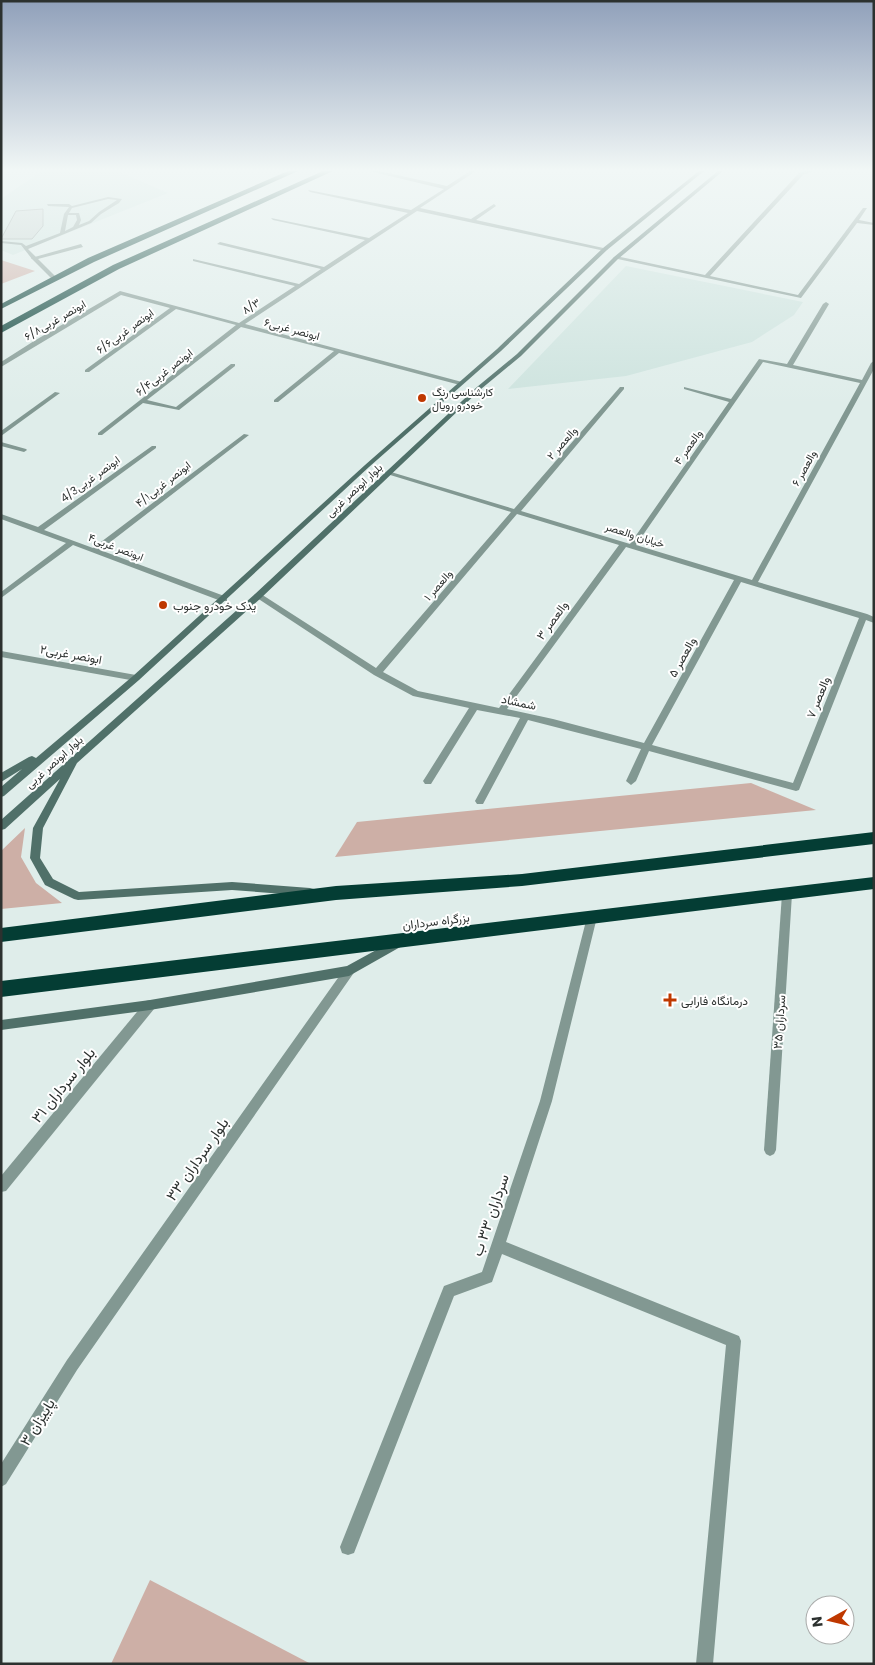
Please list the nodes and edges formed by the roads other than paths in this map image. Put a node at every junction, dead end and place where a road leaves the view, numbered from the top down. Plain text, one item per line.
1 (26, 248) edge
2 (70, 249) edge
3 (117, 249) edge
4 (157, 249) edge
5 (240, 249) edge
6 (357, 249) edge
7 (605, 249) edge
8 (627, 249) edge
9 (732, 249) edge
10 (835, 249) edge
11 (34, 258) junction
12 (616, 258) junction
13 (195, 260) dead end
14 (326, 269) junction
15 (706, 277) junction
16 (54, 278) junction
17 (569, 283) junction
18 (300, 286) junction
19 (588, 287) junction
20 (120, 293) joint
21 (826, 304) dead end
22 (1, 308) edge
23 (174, 308) junction
24 (240, 325) junction
25 (1, 330) edge
26 (338, 351) junction
27 (874, 363) edge
28 (1, 364) edge
29 (233, 365) dead end
30 (789, 366) junction
31 (87, 371) dead end
32 (863, 382) junction
33 (460, 384) junction
34 (622, 388) dead end
35 (686, 388) dead end
36 (57, 393) dead end
37 (142, 401) junction
38 (276, 401) dead end
39 (733, 401) junction
40 (1, 434) edge
41 (100, 434) dead end
42 (246, 435) dead end
43 (1, 444) edge
44 (154, 447) dead end
45 (24, 450) dead end
46 (389, 473) junction
47 (516, 512) junction
48 (1, 516) edge
49 (39, 530) junction
50 (72, 542) junction
51 (628, 545) junction
52 (95, 550) junction
53 (739, 579) junction
54 (754, 583) junction
55 (1, 596) edge
56 (258, 596) junction
57 (224, 599) junction
58 (864, 616) junction
59 (874, 620) edge
60 (1, 654) edge
61 (377, 673) junction
62 (136, 678) junction
63 (475, 706) junction
64 (501, 711) junction
65 (526, 716) junction
66 (57, 744) junction
67 (646, 747) junction
68 (77, 756) junction
69 (1, 778) edge
70 (428, 781) dead end
71 (631, 781) dead end
72 (796, 787) joint
73 (1, 793) edge
74 (480, 801) dead end
75 (1, 826) edge
76 (874, 838) edge
77 (874, 883) edge
78 (336, 893) junction
79 (787, 894) junction
80 (592, 917) junction
81 (1, 935) edge
82 (398, 942) junction
83 (349, 971) junction
84 (1, 989) edge
85 (150, 1005) junction
86 (1, 1025) edge
87 (770, 1150) dead end
88 (1, 1186) edge
89 (498, 1245) junction
90 (72, 1364) joint
91 (1, 1479) edge
92 (348, 1547) dead end
93 (704, 1664) edge

1 - 11 lane
2 - 11 street
3 - 16 highway
4 - 25 highway
5 - 14 street
6 - 14 street, ۸/۳
7 - 17 main road, بلوار ابونصر غربی
8 - 12 main road, بلوار ابونصر غربی
9 - 15 street
10 - 15 street
11 - 16 street
12 - 15 street
12 - 19 main road, بلوار ابونصر غربی
13 - 18 street
14 - 18 street, ۸/۳
16 - 22 highway
17 - 19 main road
17 - 33 main road, بلوار ابونصر غربی
18 - 24 street, ۸/۳
19 - 46 main road, بلوار ابونصر غربی
20 - 23 street, ۶ابونصر غربی
20 - 28 street, ۶/۸ابونصر غربی
21 - 30 street
23 - 24 street, ۶ابونصر غربی
23 - 31 street, ۶/۶ابونصر غربی
24 - 26 street, ۶ابونصر غربی
24 - 37 street, ۶/۴ابونصر غربی
26 - 33 street, ۶ابونصر غربی
26 - 38 street
27 - 32 street, والعصر ۶
29 - 37 street
30 - 32 street
30 - 39 street, والعصر ۴
32 - 54 street, والعصر ۶
33 - 57 main road, بلوار ابونصر غربی
34 - 47 street, والعصر ۲
35 - 39 street
36 - 40 street
37 - 41 street, ۶/۴ابونصر غربی
39 - 51 street, والعصر ۴
42 - 52 street, ۴/۱ابونصر غربی
43 - 45 street
44 - 49 street, 4/3ابونصر غربی
46 - 47 street, خیابان والعصر
46 - 56 main road, بلوار ابونصر غربی
47 - 51 street, خیابان والعصر
47 - 61 street, والعصر ۱
48 - 49 street, ۴ابونصر غربی
49 - 50 street, ۴ابونصر غربی
50 - 52 street, ۴ابونصر غربی
50 - 55 street
51 - 53 street, خیابان والعصر
51 - 64 street, والعصر ۳
52 - 57 street, ۴ابونصر غربی
53 - 54 street, خیابان والعصر
53 - 67 street, والعصر ۵
54 - 58 street, خیابان والعصر
56 - 61 street, شمشاد
56 - 68 main road, بلوار ابونصر غربی
57 - 62 main road, بلوار ابونصر غربی
58 - 59 street, خیابان والعصر
58 - 72 street, والعصر ۷
60 - 62 street, ۲ابونصر غربی
61 - 63 street, شمشاد
62 - 66 main road, بلوار ابونصر غربی
63 - 64 street, شمشاد
63 - 70 street
64 - 65 street, شمشاد
65 - 67 street, شمشاد
65 - 74 street
66 - 69 main road
66 - 73 main road, بلوار ابونصر غربی
67 - 71 street, والعصر ۵
67 - 72 street, شمشاد
68 - 75 main road, بلوار ابونصر غربی
68 - 78 main road
76 - 78 highway
77 - 79 highway, بزرگراه سرداران
78 - 81 highway
79 - 80 highway, بزرگراه سرداران
79 - 87 street, سرداران ۳۵
80 - 82 highway, بزرگراه سرداران
80 - 89 street, سرداران ۳۳ ب
82 - 83 main road
82 - 84 highway, بزرگراه سرداران
83 - 85 main road
83 - 90 street, بلوار سرداران ۳۳
85 - 86 main road
85 - 88 street, بلوار سرداران ۳۱
89 - 92 street, سرداران ۳۳ ب
89 - 93 street
90 - 91 street, پاییزان ۳

